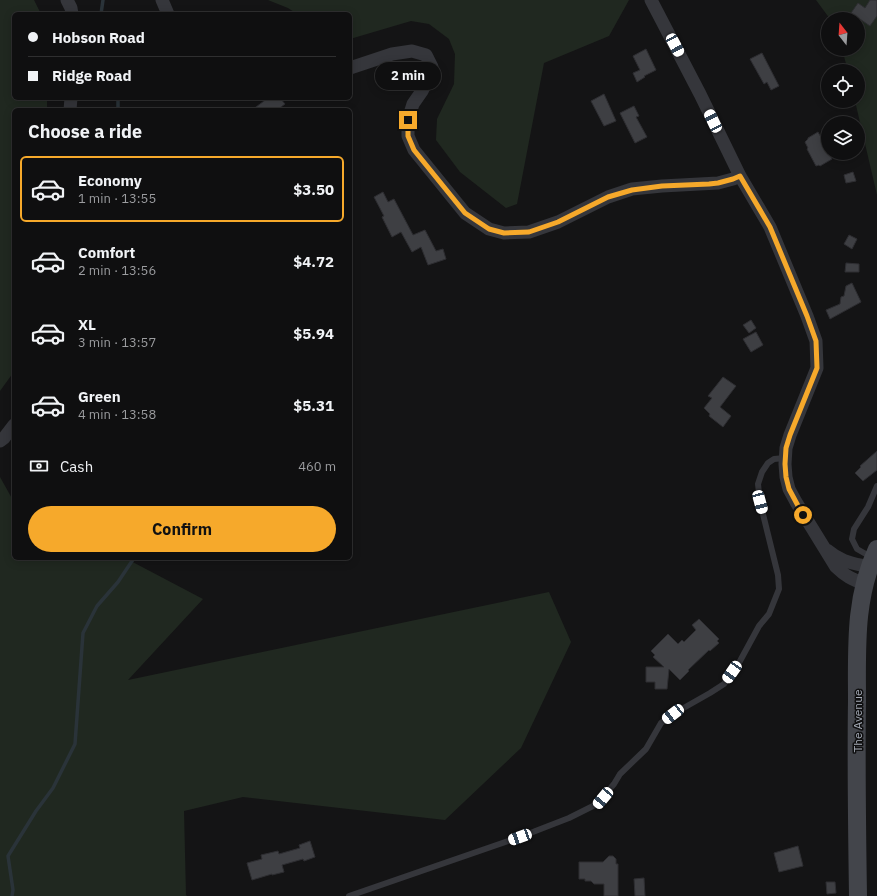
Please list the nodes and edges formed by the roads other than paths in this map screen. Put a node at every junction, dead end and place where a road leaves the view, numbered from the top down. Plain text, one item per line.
1 (67, 0) edge
2 (162, 0) edge
3 (652, 0) edge
4 (72, 12) edge
5 (167, 12) edge
6 (352, 67) edge
7 (740, 176) junction
8 (12, 428) edge
9 (0, 441) edge
10 (785, 458) junction
11 (877, 486) edge
12 (824, 548) junction
13 (873, 558) edge
14 (864, 584) junction
15 (349, 896) edge
16 (858, 896) edge

1 - 4 street
2 - 5 street
3 - 7 street
6 - 7 street
7 - 10 street
8 - 9 street
10 - 12 street
10 - 15 lane
11 - 13 lane
12 - 13 street
12 - 14 street
13 - 14 street, The Avenue
14 - 16 street, The Avenue

